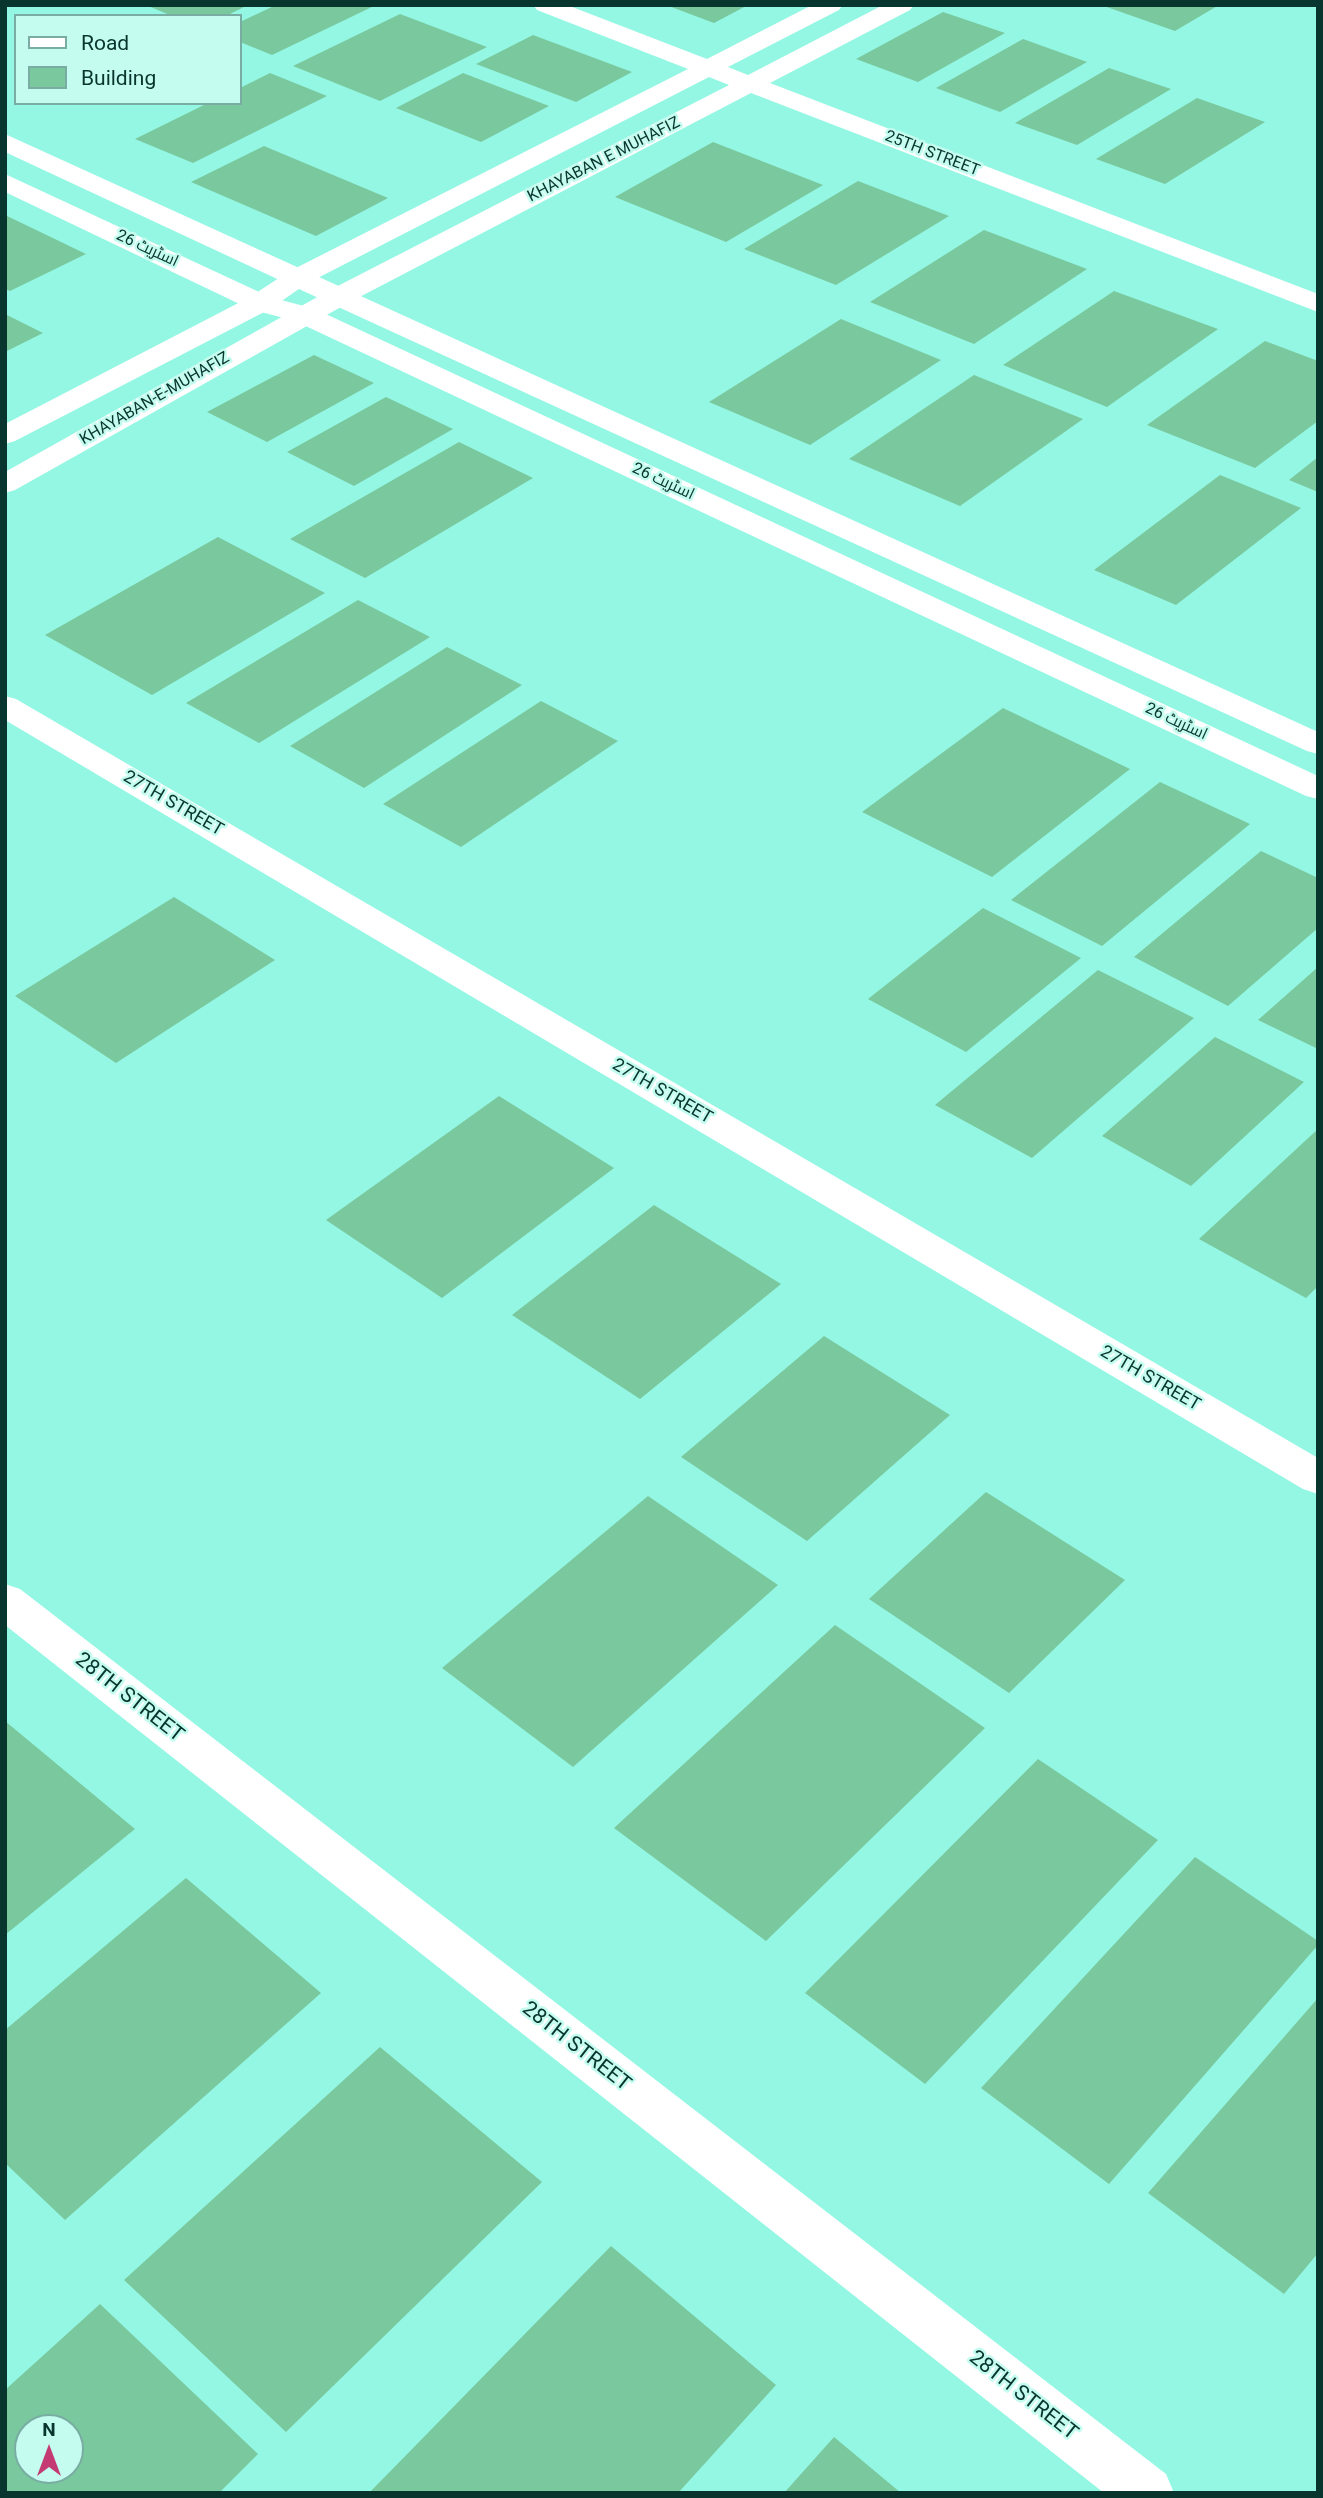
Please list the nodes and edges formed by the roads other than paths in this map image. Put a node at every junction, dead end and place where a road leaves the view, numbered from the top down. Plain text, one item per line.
1 (545, 5) edge
2 (831, 5) edge
3 (902, 5) edge
4 (710, 68) junction
5 (752, 84) junction
6 (5, 142) edge
7 (5, 182) edge
8 (297, 278) junction
9 (338, 297) junction
10 (260, 303) junction
11 (1318, 304) edge
12 (305, 314) junction
13 (5, 435) edge
14 (5, 484) edge
15 (5, 706) edge
16 (1318, 744) edge
17 (1318, 789) edge
18 (1318, 1478) edge
19 (5, 1601) edge
20 (1147, 2493) edge

1 - 4 street, 25TH STREET
2 - 4 street, KHAYABAN E MUHAFIZ
3 - 5 street, KHAYABAN E MUHAFIZ
4 - 5 street, 25TH STREET
4 - 8 street, KHAYABAN E MUHAFIZ
5 - 9 street, KHAYABAN E MUHAFIZ
5 - 11 street, 25TH STREET
6 - 8 street, اسٹریٹ 26
7 - 10 street, اسٹریٹ 26
8 - 9 street, اسٹریٹ 26
8 - 10 street, KHAYABAN E MUHAFIZ
9 - 12 street, KHAYABAN E MUHAFIZ
9 - 16 street, اسٹریٹ 26
10 - 12 street, اسٹریٹ 26
10 - 13 street, KHAYABAN-E-MUHAFIZ
12 - 14 street, KHAYABAN-E-MUHAFIZ
12 - 17 street, اسٹریٹ 26
15 - 18 street, 27TH STREET
19 - 20 street, 28TH STREET

